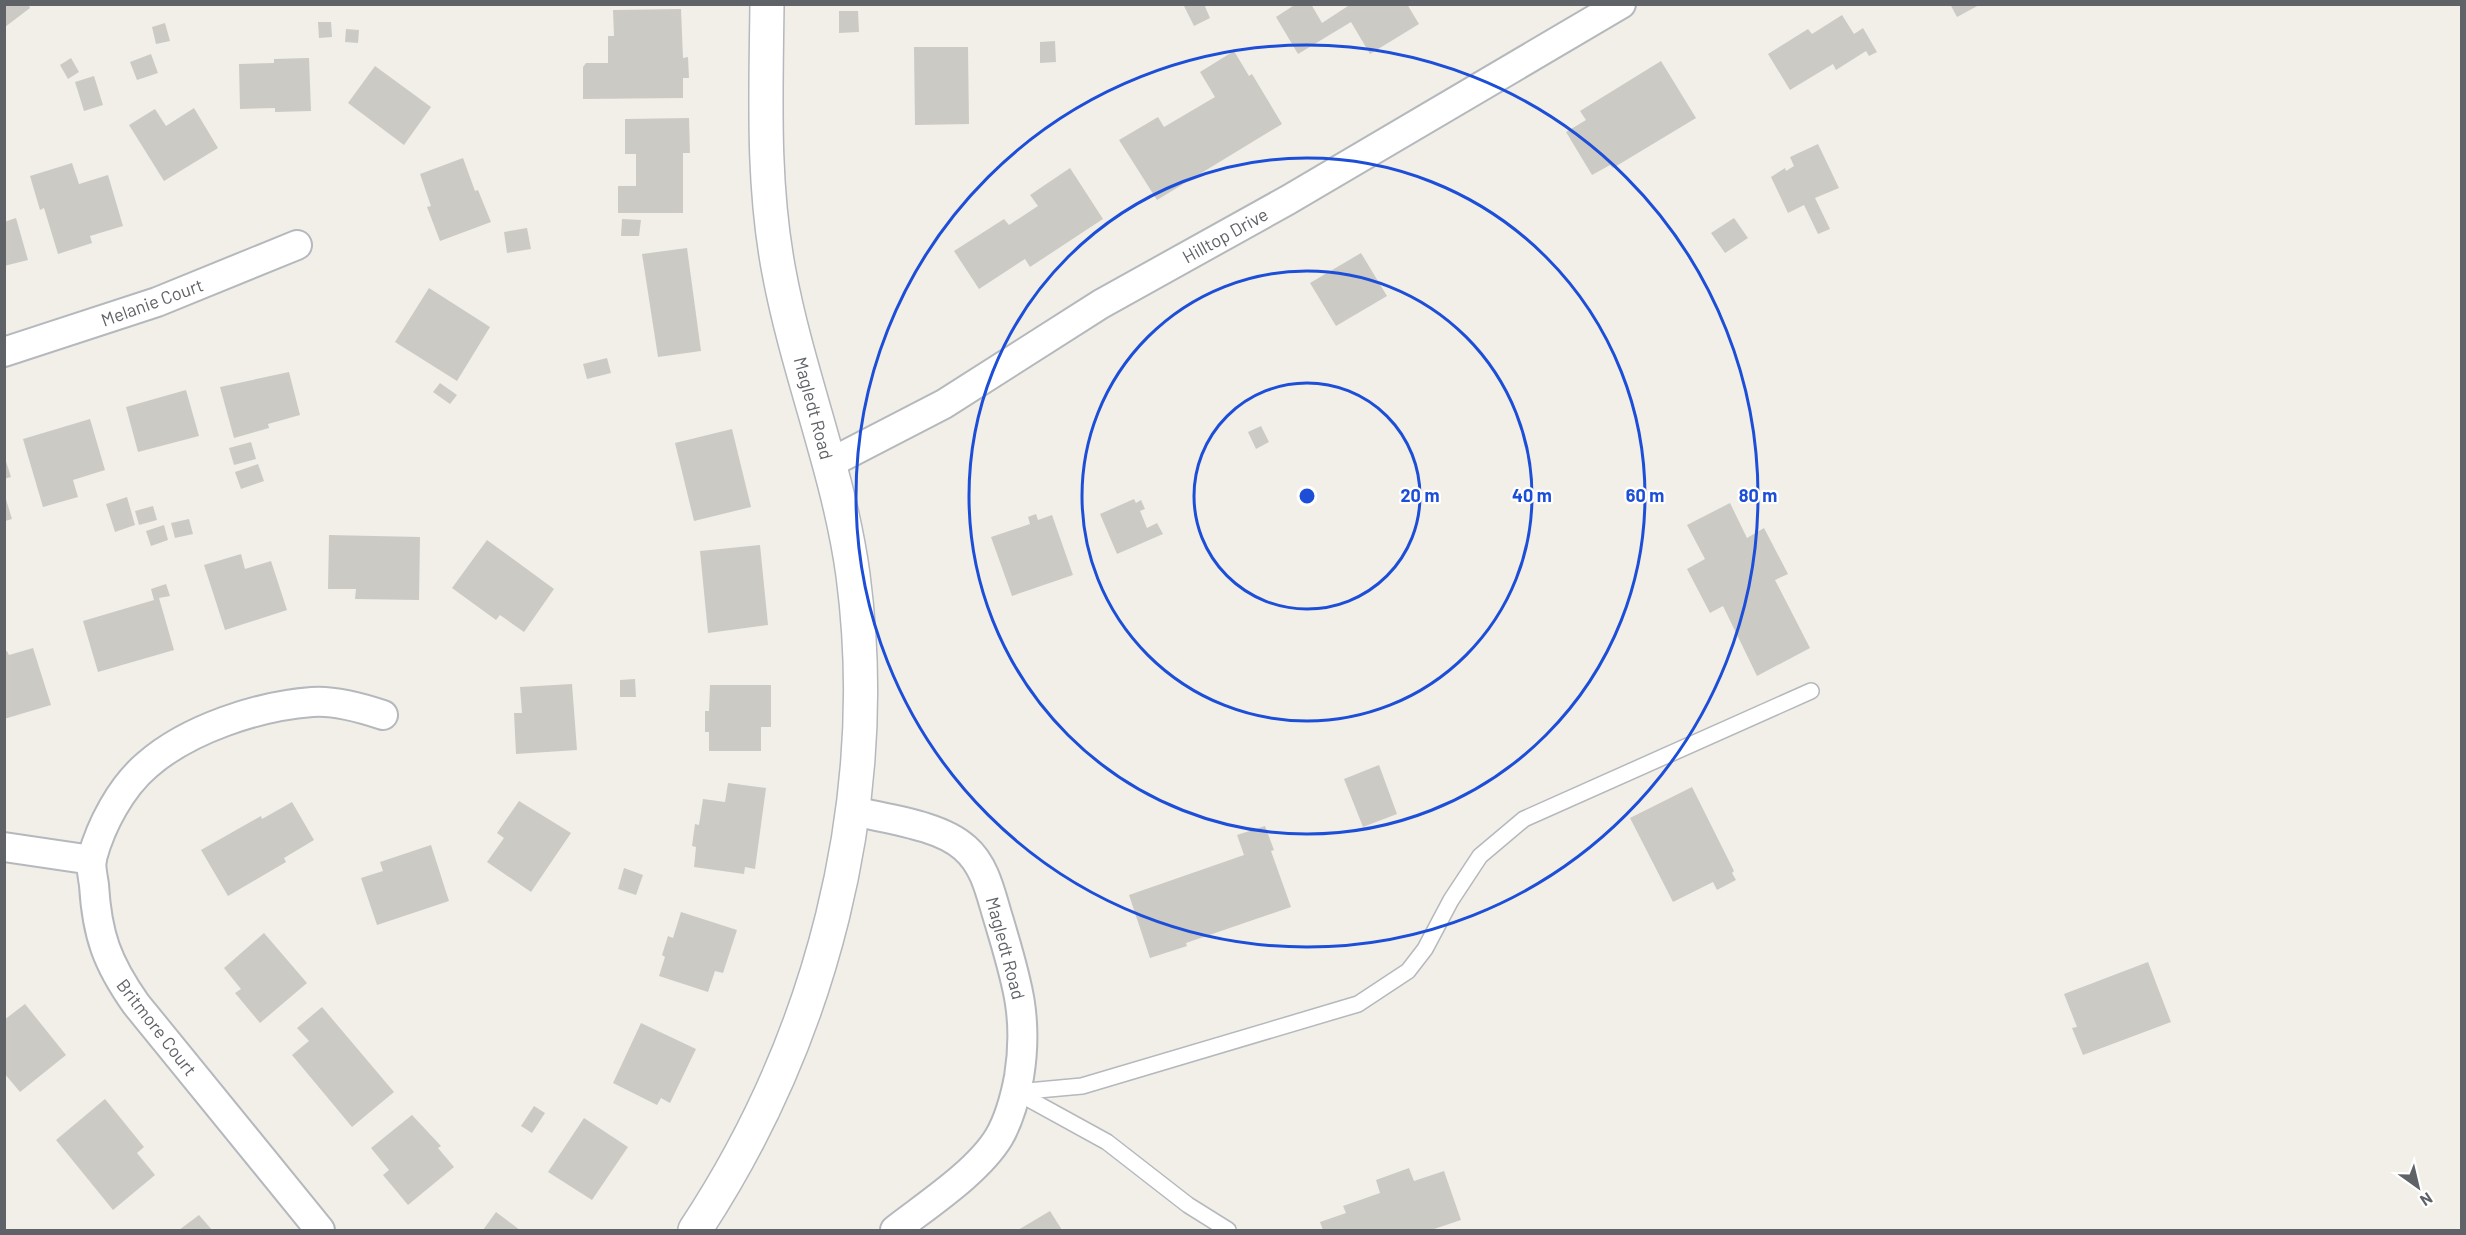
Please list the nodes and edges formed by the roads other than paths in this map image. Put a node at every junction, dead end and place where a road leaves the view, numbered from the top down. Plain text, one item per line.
1 (767, 4) edge
2 (1621, 4) edge
3 (297, 245) dead end
4 (4, 352) edge
5 (828, 464) junction
6 (1811, 691) dead end
7 (383, 715) dead end
8 (854, 811) junction
9 (4, 848) edge
10 (92, 860) junction
11 (1016, 1092) junction
12 (320, 1230) edge
13 (695, 1230) edge
14 (895, 1230) edge
15 (1228, 1230) edge

1 - 5 street, Magledt Road
2 - 5 street, Hilltop Drive
3 - 4 street, Melanie Court
5 - 8 street, Magledt Road
6 - 11 lane
7 - 10 street, Britmore Court
8 - 11 street, Magledt Road
8 - 13 street, Magledt Road
9 - 10 street
10 - 12 street, Britmore Court
11 - 14 street, Magledt Road
11 - 15 lane

